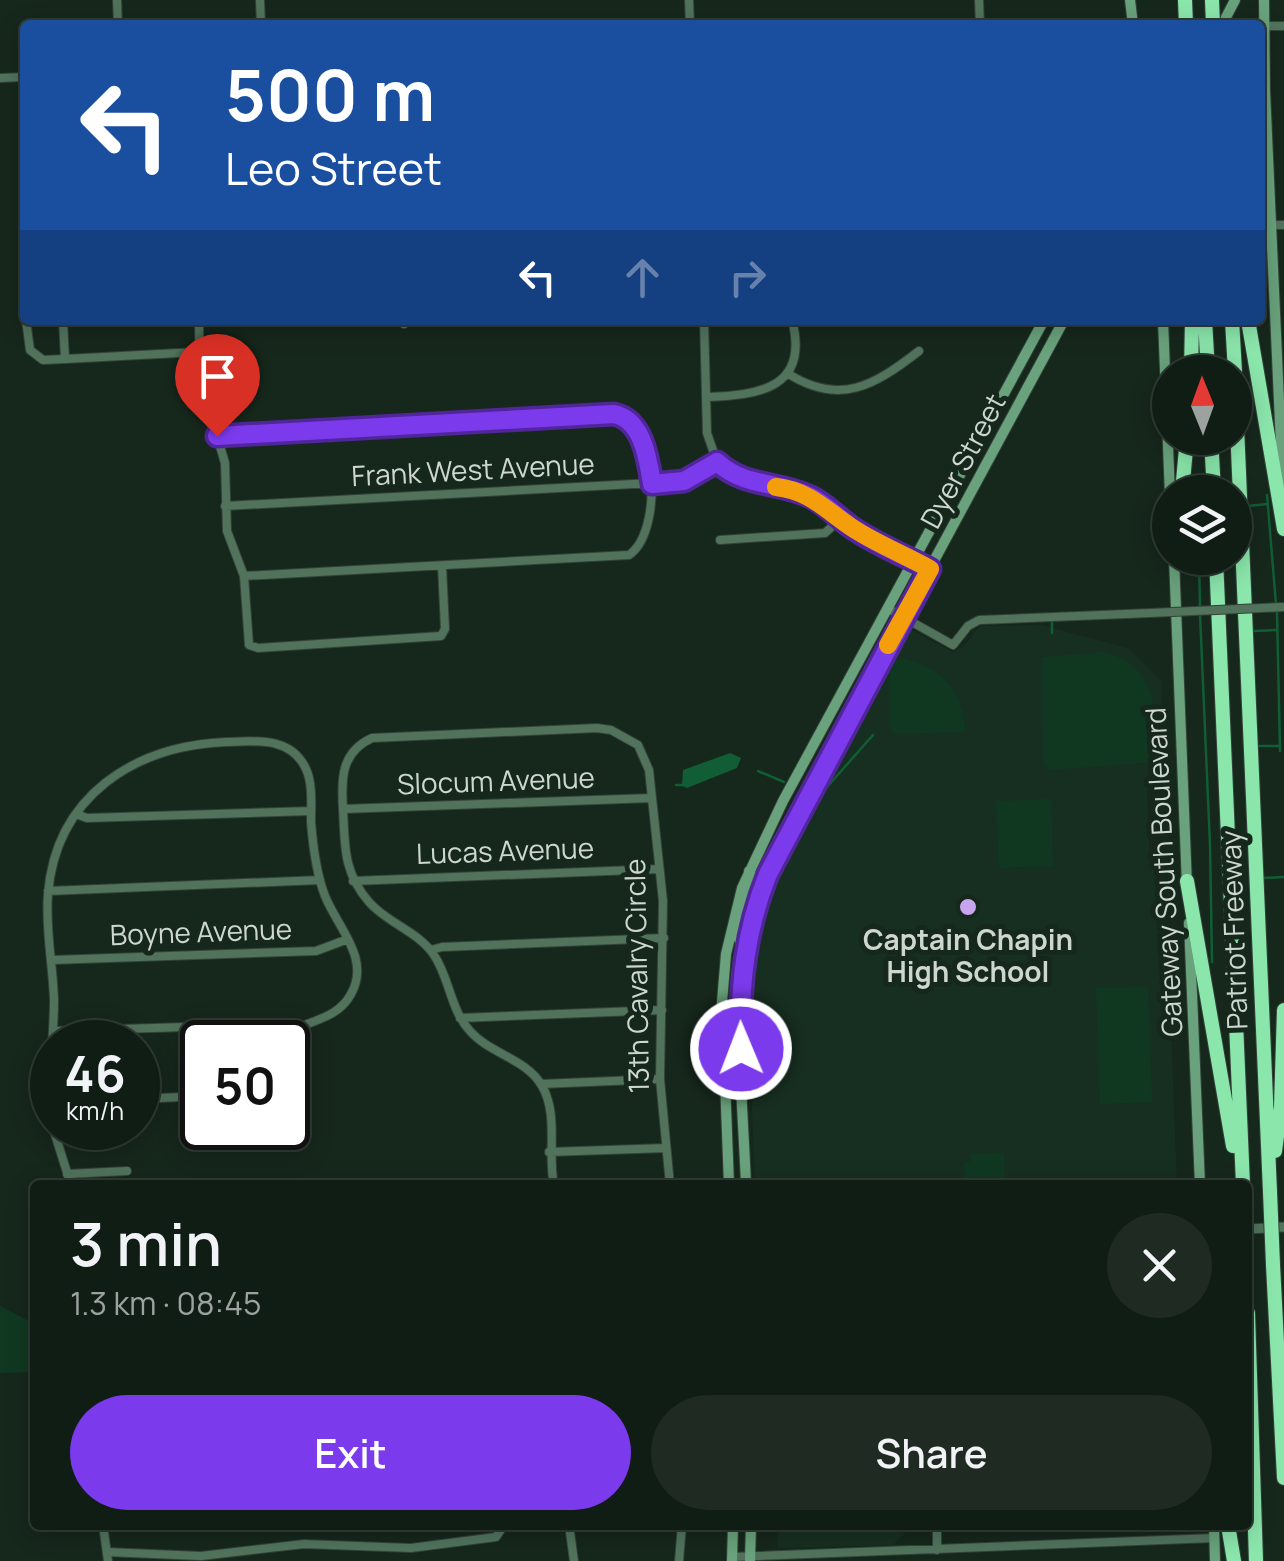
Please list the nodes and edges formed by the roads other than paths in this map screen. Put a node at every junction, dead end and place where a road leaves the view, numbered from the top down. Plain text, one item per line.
1 (1265, 80) edge
2 (1278, 225) edge
3 (24, 325) edge
4 (63, 325) edge
5 (198, 325) edge
6 (704, 325) edge
7 (793, 325) edge
8 (1041, 325) edge
9 (1061, 325) edge
10 (1163, 325) edge
11 (1192, 325) edge
12 (1204, 325) edge
13 (1232, 325) edge
14 (1249, 325) edge
15 (919, 350) dead end
16 (197, 352) junction
17 (1191, 355) edge
18 (1207, 355) edge
19 (1234, 355) edge
20 (65, 359) junction
21 (786, 373) junction
22 (1281, 381) edge
23 (706, 397) junction
24 (217, 436) junction
25 (1238, 455) edge
26 (717, 462) junction
27 (1169, 475) edge
28 (652, 484) junction
29 (226, 506) junction
30 (1284, 516) edge
31 (840, 519) junction
32 (1284, 529) edge
33 (720, 540) dead end
34 (914, 560) junction
35 (442, 566) junction
36 (930, 569) junction
37 (1175, 575) edge
38 (1217, 575) edge
39 (244, 576) junction
40 (1284, 607) edge
41 (887, 608) junction
42 (903, 617) junction
43 (850, 680) junction
44 (866, 687) junction
45 (652, 798) junction
46 (343, 809) junction
47 (311, 810) junction
48 (76, 814) junction
49 (660, 868) junction
50 (749, 870) junction
51 (320, 880) junction
52 (353, 881) junction
53 (1187, 881) junction
54 (48, 891) junction
55 (664, 938) junction
56 (348, 939) junction
57 (430, 950) junction
58 (745, 950) junction
59 (52, 960) junction
60 (662, 1010) junction
61 (1284, 1010) edge
62 (460, 1018) junction
63 (54, 1020) edge
64 (310, 1022) edge
65 (660, 1079) junction
66 (541, 1084) junction
67 (666, 1148) junction
68 (60, 1150) edge
69 (550, 1152) junction
70 (127, 1172) dead end
71 (67, 1174) junction
72 (69, 1180) edge
73 (553, 1180) edge
74 (669, 1180) edge
75 (729, 1180) edge
76 (746, 1180) edge
77 (1200, 1180) edge
78 (1241, 1180) edge
79 (1243, 1180) edge
80 (1270, 1192) junction
81 (1284, 1227) edge
82 (1252, 1229) edge
83 (1252, 1436) edge
84 (1284, 1478) edge
85 (105, 1530) edge
86 (501, 1530) edge
87 (570, 1530) edge
88 (682, 1530) edge
89 (733, 1530) edge
90 (751, 1530) edge
91 (937, 1530) edge
92 (1214, 1530) edge
93 (1229, 1530) edge
94 (1214, 1538) junction
95 (937, 1550) junction
96 (108, 1557) edge
97 (732, 1559) edge
98 (750, 1559) edge
99 (574, 1561) edge
100 (679, 1561) edge
101 (1215, 1561) edge
102 (1234, 1561) edge
103 (1256, 1561) edge

1 - 2 main road
2 - 22 main road
3 - 20 street
4 - 20 street
5 - 16 street
6 - 23 street
7 - 21 street
8 - 34 main road, Dyer Street
9 - 36 main road, Dyer Street
10 - 27 main road
11 - 17 highway
12 - 18 highway
13 - 19 highway
14 - 32 highway
15 - 21 street
16 - 20 street
16 - 24 street
21 - 23 street
22 - 30 main road
23 - 26 street
24 - 28 street
24 - 29 street
25 - 80 highway, Patriot Freeway
26 - 28 street, Frank West Avenue
26 - 31 street
28 - 29 street, Frank West Avenue
28 - 35 street
29 - 39 street
31 - 33 street
31 - 34 street
34 - 36 street
34 - 41 main road, Dyer Street
35 - 39 street
35 - 39 street
36 - 42 main road, Dyer Street
37 - 53 main road, Gateway South Boulevard
38 - 79 highway, Patriot Freeway
40 - 42 street, bridge
41 - 42 street
41 - 43 main road, Dyer Street
42 - 44 main road, Dyer Street
43 - 44 main road
43 - 50 main road, Dyer Street
44 - 58 main road, Dyer Street
45 - 46 street, Slocum Avenue
45 - 46 street, 13th Cavalry Circle
45 - 49 street, 13th Cavalry Circle
46 - 52 street, 13th Cavalry Circle
47 - 48 street
47 - 48 street
47 - 51 street
48 - 54 street
49 - 52 street, Lucas Avenue
49 - 55 street, 13th Cavalry Circle
50 - 58 main road
50 - 75 main road, Dyer Street
51 - 54 street
51 - 56 street
52 - 57 street
53 - 77 main road, Gateway South Boulevard
53 - 78 highway
54 - 59 street
55 - 57 street
55 - 60 street, 13th Cavalry Circle
56 - 59 street, Boyne Avenue
56 - 64 street
57 - 62 street
58 - 76 main road, Dyer Street
59 - 63 street
60 - 62 street
60 - 65 street, 13th Cavalry Circle
61 - 80 highway
62 - 66 street
65 - 66 street
65 - 67 street, 13th Cavalry Circle
66 - 69 street
67 - 69 street
67 - 74 street, 13th Cavalry Circle
68 - 71 street
69 - 73 street
70 - 71 street
71 - 72 street
80 - 84 highway, Patriot Freeway, bridge
81 - 82 street
83 - 103 highway
85 - 96 street
86 - 96 street
87 - 99 street
88 - 100 street
89 - 97 main road
90 - 98 main road
91 - 95 street
92 - 94 main road
93 - 102 highway
94 - 95 street
94 - 101 main road
95 - 98 street
97 - 98 street

